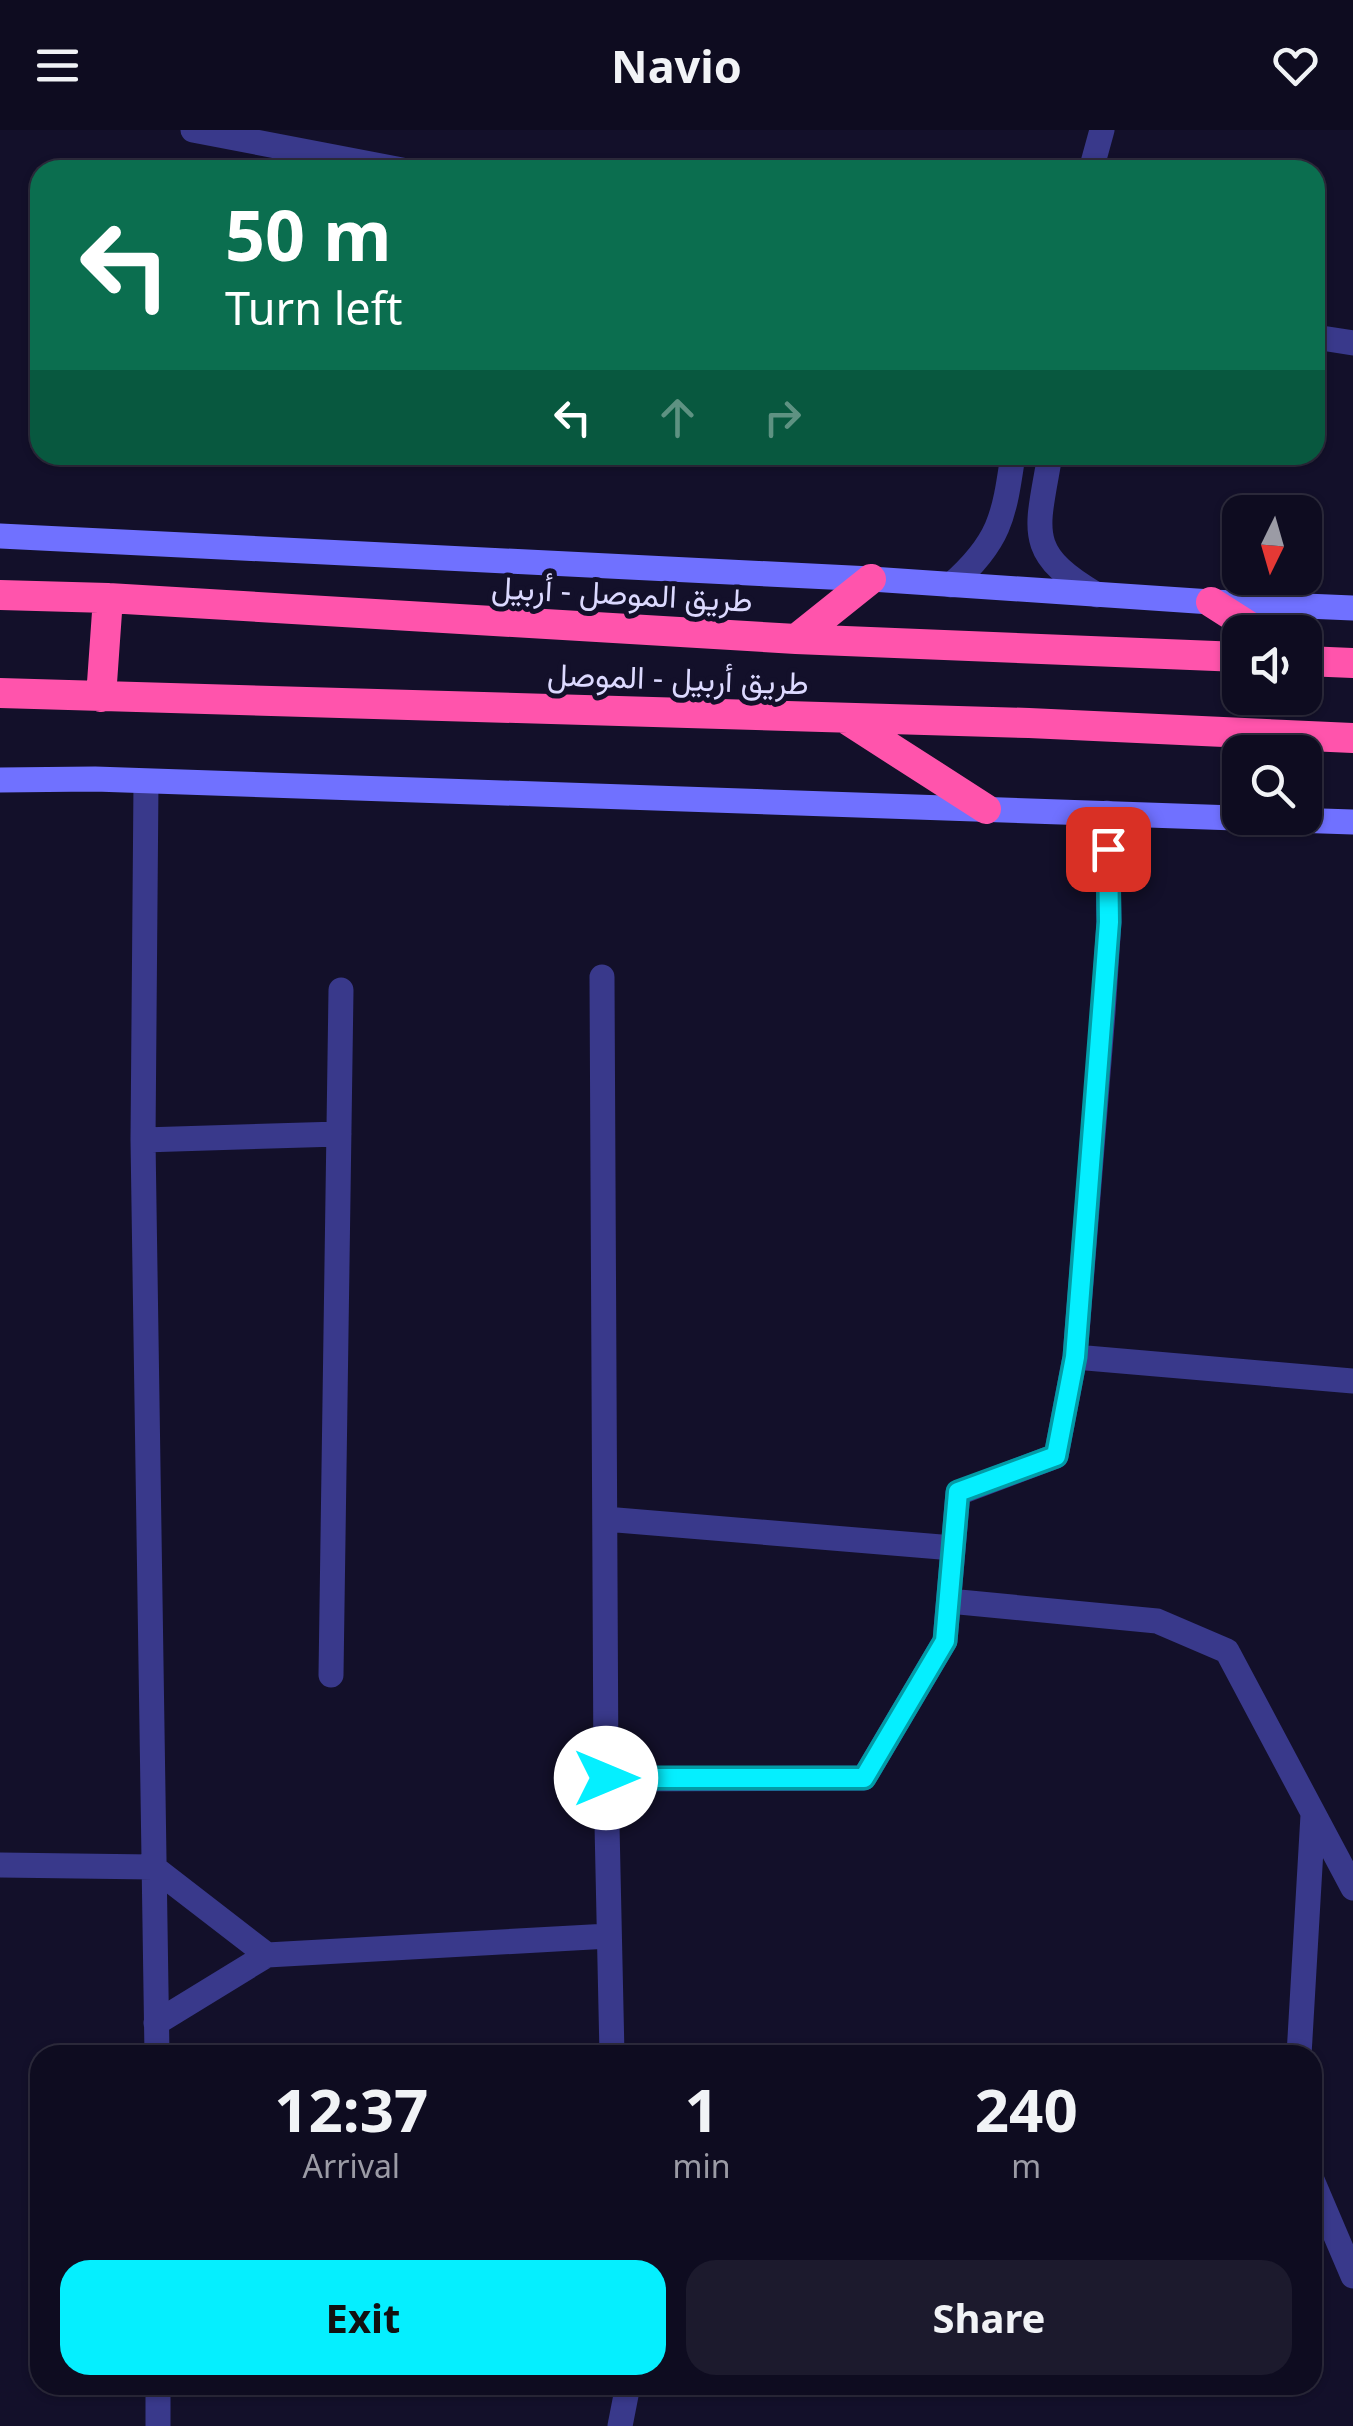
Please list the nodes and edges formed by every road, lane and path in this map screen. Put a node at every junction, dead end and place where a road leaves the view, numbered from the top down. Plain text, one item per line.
1 (193, 130) edge
2 (1102, 130) edge
3 (350, 160) edge
4 (1093, 160) edge
5 (1325, 339) edge
6 (1353, 343) edge
7 (1010, 465) edge
8 (1049, 465) edge
9 (0, 536) edge
10 (872, 579) junction
11 (951, 585) junction
12 (1098, 595) junction
13 (0, 596) edge
14 (108, 598) junction
15 (1212, 602) junction
16 (1353, 608) edge
17 (1232, 615) edge
18 (796, 639) junction
19 (1222, 657) edge
20 (1322, 662) edge
21 (1353, 663) edge
22 (0, 693) edge
23 (101, 697) junction
24 (847, 719) junction
25 (1353, 738) edge
26 (0, 780) edge
27 (146, 782) junction
28 (986, 809) junction
29 (1107, 812) junction
30 (1353, 822) edge
31 (602, 977) dead end
32 (341, 990) dead end
33 (339, 1134) junction
34 (143, 1140) junction
35 (1075, 1357) junction
36 (1353, 1381) edge
37 (605, 1519) junction
38 (953, 1548) junction
39 (948, 1602) junction
40 (330, 1675) dead end
41 (606, 1778) junction
42 (1313, 1815) junction
43 (0, 1865) edge
44 (154, 1868) junction
45 (1353, 1888) edge
46 (609, 1936) junction
47 (267, 1955) junction
48 (156, 2023) junction
49 (156, 2045) edge
50 (612, 2045) edge
51 (1301, 2045) edge
52 (1322, 2203) edge
53 (1353, 2276) edge
54 (158, 2395) edge
55 (626, 2395) edge
56 (158, 2426) edge
57 (620, 2426) edge

1 - 3 street
2 - 4 street
5 - 6 street
7 - 11 street
8 - 12 street
9 - 10 main road
10 - 11 main road
10 - 18 highway
11 - 12 main road
12 - 15 main road
13 - 14 highway, طريق الموصل - أربيل
14 - 18 highway, طريق الموصل - أربيل
14 - 23 highway
15 - 16 main road
15 - 17 highway
18 - 19 highway, طريق الموصل - أربيل
20 - 21 highway
22 - 23 highway, طريق أربيل - الموصل
23 - 24 highway, طريق أربيل - الموصل
24 - 25 highway, طريق أربيل - الموصل
24 - 28 highway
26 - 27 main road
27 - 28 main road
27 - 34 street
28 - 29 main road
29 - 30 main road
29 - 35 street
31 - 37 street
32 - 33 street
33 - 34 street
33 - 40 street
34 - 44 street
35 - 36 street
35 - 38 street
37 - 38 street
37 - 41 street
38 - 39 street
39 - 41 street
39 - 42 street
41 - 46 street
42 - 45 street
42 - 51 street
43 - 44 street
44 - 47 street
44 - 48 street
46 - 47 street
46 - 50 street
47 - 48 street
48 - 49 street
52 - 53 street
54 - 56 street
55 - 57 street

